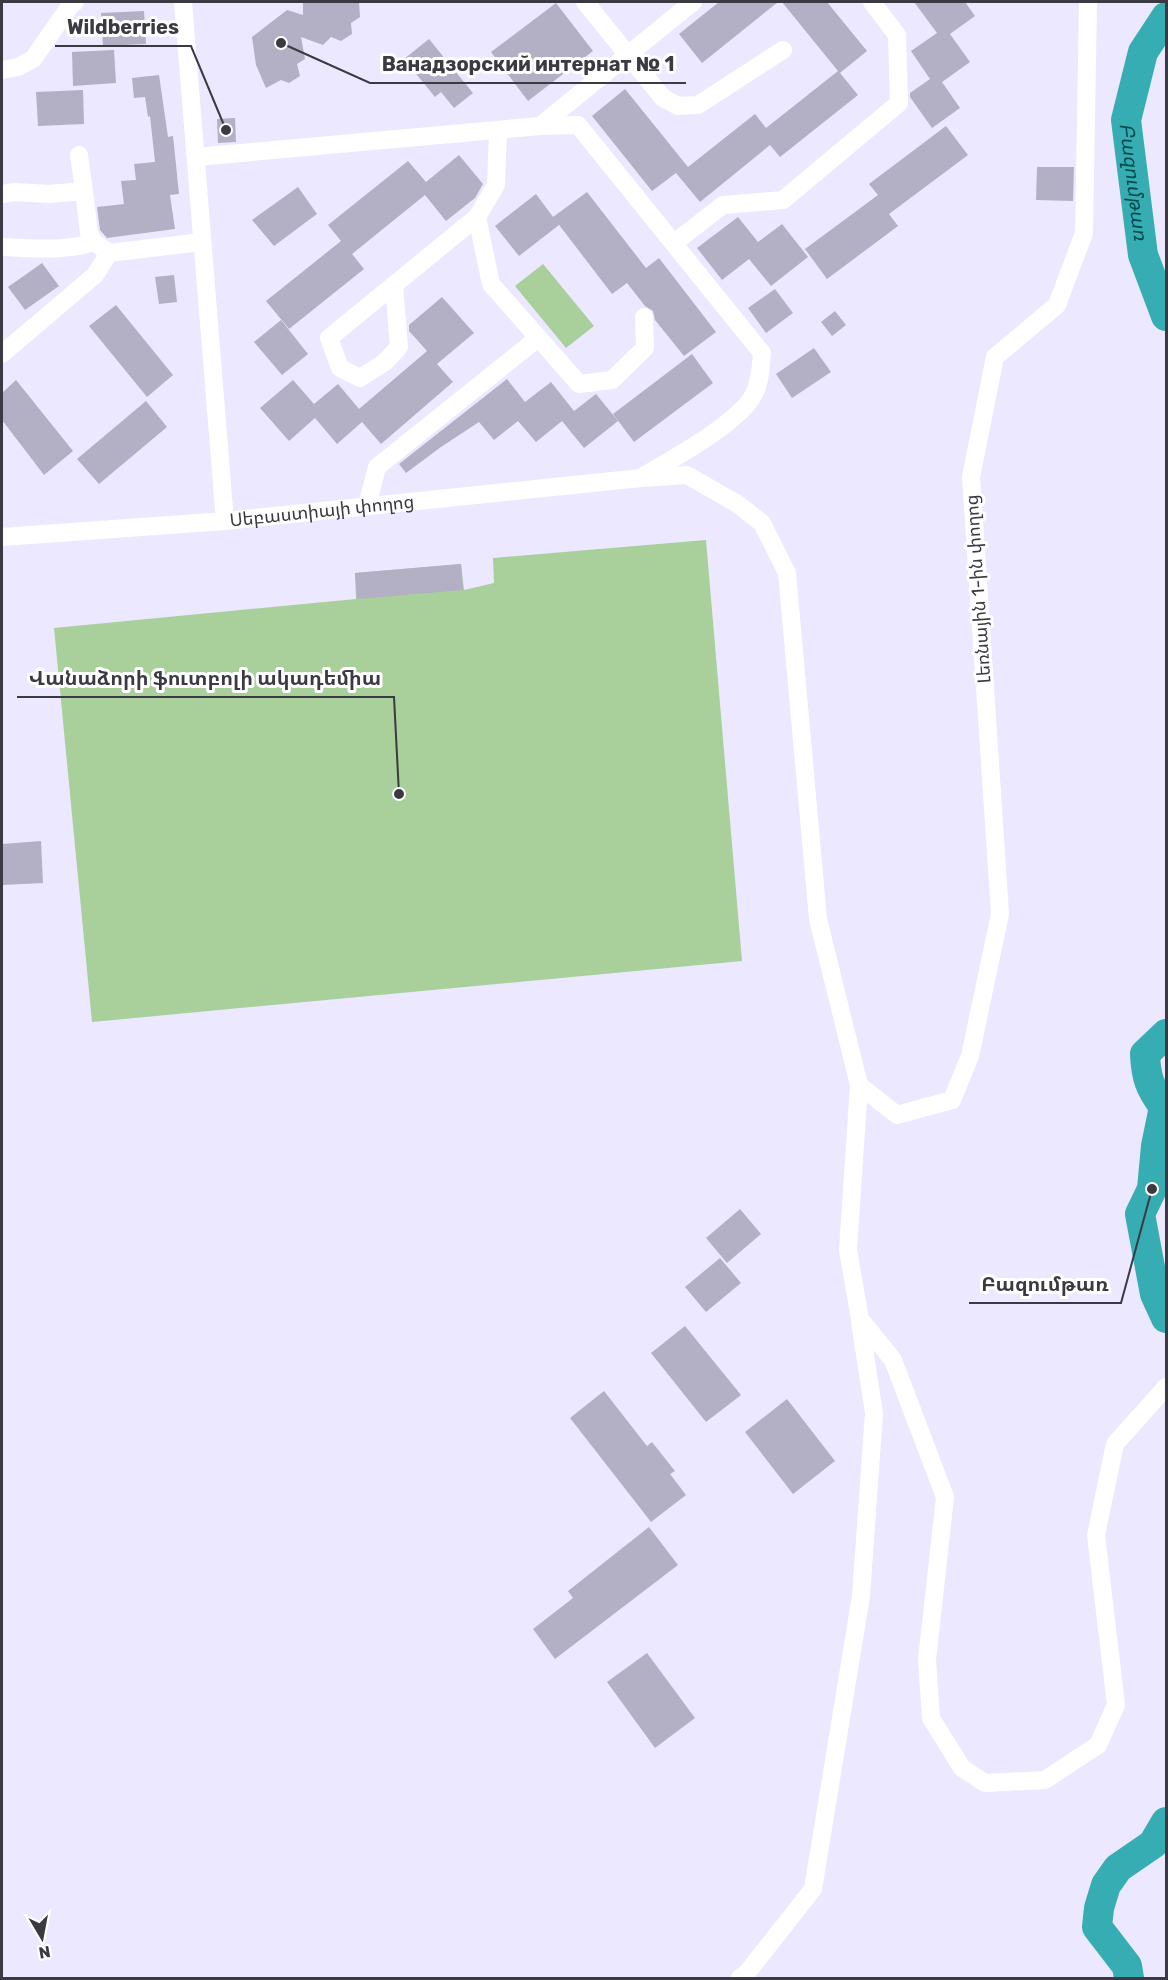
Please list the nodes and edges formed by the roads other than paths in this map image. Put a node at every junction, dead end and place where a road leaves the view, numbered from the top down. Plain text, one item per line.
1 (75, 2) edge
2 (183, 2) edge
3 (585, 2) edge
4 (693, 2) edge
5 (1088, 2) edge
6 (876, 3) edge
7 (783, 50) dead end
8 (628, 54) junction
9 (2, 70) edge
10 (540, 126) junction
11 (498, 130) junction
12 (79, 155) dead end
13 (196, 157) junction
14 (84, 191) junction
15 (2, 194) edge
16 (477, 217) junction
17 (202, 242) junction
18 (94, 243) junction
19 (674, 243) junction
20 (2, 247) edge
21 (109, 254) junction
22 (394, 285) junction
23 (644, 317) dead end
24 (538, 338) junction
25 (2, 354) edge
26 (641, 478) junction
27 (367, 506) junction
28 (225, 521) junction
29 (2, 537) edge
30 (859, 1085) junction
31 (860, 1319) junction
32 (1167, 1387) edge
33 (740, 1978) edge

1 - 9 street
2 - 13 street
3 - 8 street
4 - 8 street
5 - 30 street, Լեռնային 1-ին փողոց
6 - 19 street
7 - 8 street
8 - 10 street
10 - 11 street
10 - 19 street
11 - 13 street
11 - 16 street
12 - 14 street
13 - 17 street
14 - 15 street
14 - 18 street
16 - 22 street
16 - 24 street
17 - 21 street
17 - 28 street
18 - 20 street
18 - 21 street
19 - 26 street
21 - 25 street
22 - 22 street
23 - 24 street
24 - 27 street
26 - 27 street, Սեբաստիայի փողոց
26 - 30 street, Սեբաստիայի փողոց
27 - 28 street, Սեբաստիայի փողոց
28 - 29 street, Սեբաստիայի փողոց
30 - 31 street, Սեբաստիայի փողոց
31 - 32 street
31 - 33 street, Սեբաստիայի փողոց

